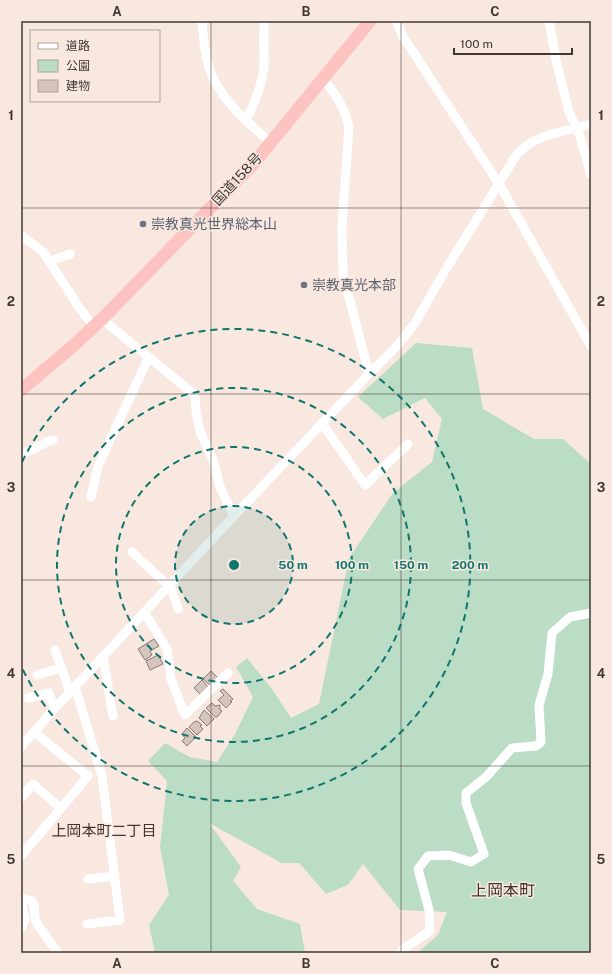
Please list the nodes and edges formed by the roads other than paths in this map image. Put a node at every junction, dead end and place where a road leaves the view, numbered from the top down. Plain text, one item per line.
1 (202, 21) edge
2 (265, 21) edge
3 (370, 21) edge
4 (396, 21) edge
5 (549, 21) edge
6 (323, 79) junction
7 (246, 120) junction
8 (591, 124) edge
9 (576, 128) junction
10 (271, 143) junction
11 (591, 175) edge
12 (499, 184) junction
13 (21, 235) edge
14 (70, 254) dead end
15 (50, 261) junction
16 (98, 323) junction
17 (591, 346) edge
18 (148, 357) junction
19 (369, 374) junction
20 (21, 390) edge
21 (322, 423) junction
22 (54, 440) dead end
23 (408, 444) dead end
24 (21, 455) edge
25 (91, 497) dead end
26 (234, 516) junction
27 (132, 552) dead end
28 (169, 586) junction
29 (178, 609) dead end
30 (144, 612) junction
31 (591, 613) edge
32 (55, 650) dead end
33 (103, 657) junction
34 (61, 668) junction
35 (228, 673) dead end
36 (37, 675) dead end
37 (72, 690) junction
38 (28, 698) dead end
39 (56, 707) junction
40 (114, 716) dead end
41 (34, 732) junction
42 (21, 747) edge
43 (21, 798) edge
44 (60, 808) junction
45 (21, 856) edge
46 (115, 876) junction
47 (88, 880) dead end
48 (21, 898) edge
49 (87, 924) dead end
50 (21, 928) edge
51 (58, 953) edge
52 (400, 953) edge

1 - 7 street
2 - 7 street
3 - 6 highway, 国道158号
4 - 12 street
5 - 9 street
6 - 10 highway, 国道158号
6 - 19 street
7 - 10 street
8 - 9 street
9 - 11 street
9 - 12 street
10 - 16 highway, 国道158号
12 - 17 street
12 - 19 street
13 - 15 street
14 - 15 street
15 - 16 street
16 - 18 street
16 - 20 highway, 国道158号
18 - 25 street
18 - 26 street
19 - 21 street
21 - 23 street
21 - 26 street
22 - 24 street
26 - 28 street
27 - 28 street
28 - 29 street
28 - 30 street
30 - 33 street
30 - 35 street
31 - 52 street
32 - 34 street
33 - 37 street
33 - 40 street
34 - 36 street
34 - 37 street
37 - 39 street
37 - 46 street
38 - 39 street
39 - 41 street
41 - 42 street
41 - 44 street
43 - 44 street
44 - 45 street
46 - 47 street
46 - 49 street
48 - 50 street
48 - 51 street

